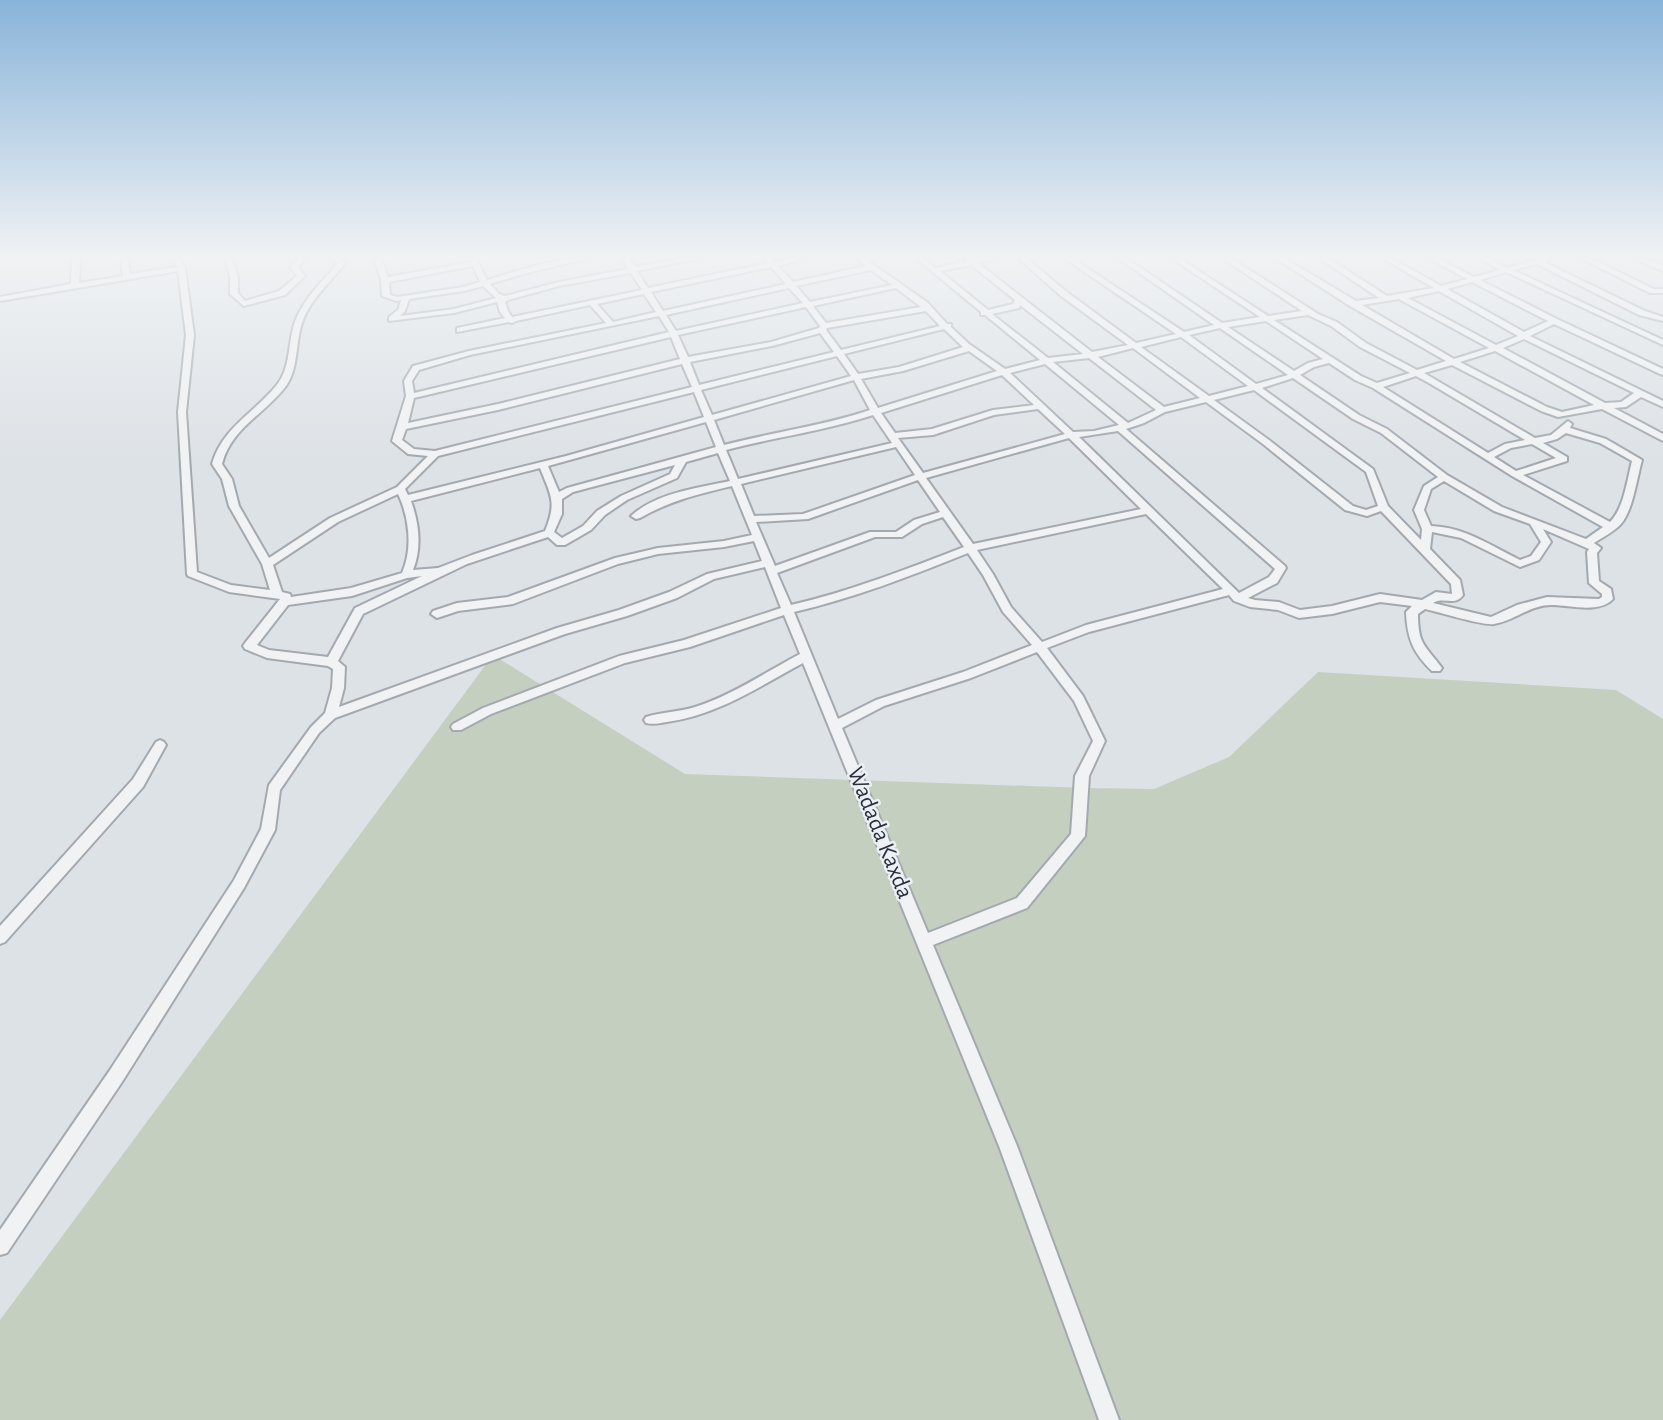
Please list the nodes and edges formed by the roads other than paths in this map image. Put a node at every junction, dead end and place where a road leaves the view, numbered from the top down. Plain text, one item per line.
1 (188, 324) edge
2 (298, 324) edge
3 (493, 324) edge
4 (610, 324) edge
5 (668, 324) edge
6 (718, 324) edge
7 (821, 324) edge
8 (843, 324) edge
9 (998, 324) edge
10 (1051, 324) edge
11 (1107, 324) edge
12 (1166, 324) edge
13 (1229, 324) edge
14 (1275, 324) edge
15 (1334, 324) edge
16 (1388, 324) edge
17 (1450, 324) edge
18 (1503, 324) edge
19 (1547, 324) edge
20 (1561, 324) edge
21 (1622, 324) edge
22 (948, 326) joint
23 (1219, 326) junction
24 (823, 328) junction
25 (460, 330) dead end
26 (674, 334) junction
27 (1181, 335) junction
28 (1523, 335) junction
29 (1663, 343) edge
30 (1136, 345) junction
31 (970, 348) junction
32 (1495, 349) junction
33 (838, 353) junction
34 (1092, 355) junction
35 (1330, 360) junction
36 (685, 361) junction
37 (1045, 361) junction
38 (1455, 363) junction
39 (1002, 372) junction
40 (1663, 372) edge
41 (1417, 374) junction
42 (1293, 375) junction
43 (856, 377) junction
44 (1376, 386) junction
45 (1255, 387) junction
46 (697, 389) junction
47 (1639, 394) junction
48 (410, 396) junction
49 (1207, 400) junction
50 (1663, 404) edge
51 (1042, 406) junction
52 (1600, 406) junction
53 (1161, 410) junction
54 (875, 411) junction
55 (1561, 415) junction
56 (709, 418) junction
57 (1122, 426) junction
58 (404, 427) junction
59 (1566, 430) junction
60 (1071, 435) junction
61 (1663, 438) edge
62 (895, 440) junction
63 (1531, 440) junction
64 (722, 451) junction
65 (435, 454) junction
66 (1489, 456) junction
67 (682, 460) junction
68 (543, 465) junction
69 (1515, 474) junction
70 (922, 476) junction
71 (1444, 477) junction
72 (736, 484) junction
73 (402, 494) junction
74 (557, 498) junction
75 (1383, 507) junction
76 (1147, 510) junction
77 (946, 513) junction
78 (636, 516) dead end
79 (750, 519) junction
80 (1535, 524) junction
81 (1612, 527) junction
82 (1427, 529) junction
83 (549, 533) junction
84 (758, 537) junction
85 (1587, 543) junction
86 (971, 548) junction
87 (1425, 550) junction
88 (267, 564) junction
89 (449, 567) junction
90 (770, 567) junction
91 (406, 575) junction
92 (369, 587) junction
93 (1234, 594) junction
94 (281, 599) junction
95 (1422, 604) junction
96 (788, 610) junction
97 (359, 611) junction
98 (437, 614) dead end
99 (1039, 646) junction
100 (806, 656) junction
101 (331, 662) junction
102 (1436, 668) dead end
103 (331, 715) junction
104 (650, 720) dead end
105 (835, 726) junction
106 (457, 727) dead end
107 (160, 745) dead end
108 (0, 937) edge
109 (924, 942) junction
110 (0, 1246) edge
111 (1109, 1420) edge

1 - 94 street
2 - 88 street
3 - 25 street
4 - 48 street
5 - 26 street, Wadada Kaxda
6 - 26 street
7 - 24 street
8 - 24 street
9 - 37 street
10 - 34 street
11 - 30 street
12 - 27 street
13 - 23 street
14 - 35 street
15 - 41 street
16 - 38 street
17 - 32 street
18 - 28 street
19 - 28 street
20 - 40 street
21 - 29 street
22 - 31 street
22 - 33 street
23 - 27 street
23 - 42 street
24 - 33 street
24 - 36 street
26 - 36 street, Wadada Kaxda
26 - 48 street
27 - 30 street
27 - 45 street
28 - 32 street
28 - 47 street
30 - 34 street
30 - 49 street
31 - 39 street
31 - 43 street
32 - 38 street
32 - 52 street
33 - 43 street
33 - 46 street
34 - 37 street
34 - 53 street
35 - 42 street
35 - 44 street
36 - 46 street, Wadada Kaxda
36 - 58 street
37 - 39 street
37 - 57 street
38 - 41 street
38 - 55 street
39 - 51 street
39 - 54 street
41 - 44 street
41 - 63 street
42 - 45 street
42 - 71 street
43 - 54 street
43 - 56 street
44 - 66 street
45 - 49 street
45 - 75 street
46 - 56 street, Wadada Kaxda
46 - 65 street
47 - 50 street
47 - 52 street
48 - 58 street
49 - 53 street
49 - 75 street
51 - 60 street
51 - 62 street
52 - 55 street
52 - 61 street
53 - 57 street
54 - 62 street
54 - 64 street
55 - 59 street
56 - 64 street, Wadada Kaxda
56 - 68 street
57 - 60 street
57 - 93 street
58 - 65 street
59 - 63 street
59 - 81 street
60 - 70 street
60 - 76 street
62 - 70 street
62 - 72 street
63 - 66 street
63 - 69 street
64 - 67 street
64 - 72 street, Wadada Kaxda
65 - 73 street
66 - 69 street
67 - 74 street
67 - 83 street
68 - 73 street
68 - 74 street
69 - 81 street
70 - 77 street
70 - 79 street
71 - 80 street
71 - 82 street
72 - 78 street
72 - 79 street, Wadada Kaxda
73 - 88 street
73 - 91 street
74 - 83 street
75 - 87 street
76 - 86 street
76 - 93 street
77 - 86 street
77 - 90 street
79 - 84 street, Wadada Kaxda
80 - 82 street
80 - 85 street
81 - 85 street
82 - 87 street
83 - 89 street
84 - 90 street, Wadada Kaxda
84 - 98 street
85 - 95 street
86 - 96 street
86 - 99 street
87 - 95 street
88 - 94 street
89 - 91 street
89 - 97 street
90 - 96 street, Wadada Kaxda
90 - 103 street
91 - 92 street
92 - 94 street
92 - 97 street
93 - 95 street
93 - 99 street
94 - 101 street
95 - 102 street
96 - 100 street, Wadada Kaxda
96 - 106 street
97 - 101 street
99 - 105 street
99 - 109 street
100 - 104 street
100 - 105 street, Wadada Kaxda
101 - 103 street
103 - 110 street
105 - 109 street, Wadada Kaxda
107 - 108 street
109 - 111 street, Wadada Kaxda

